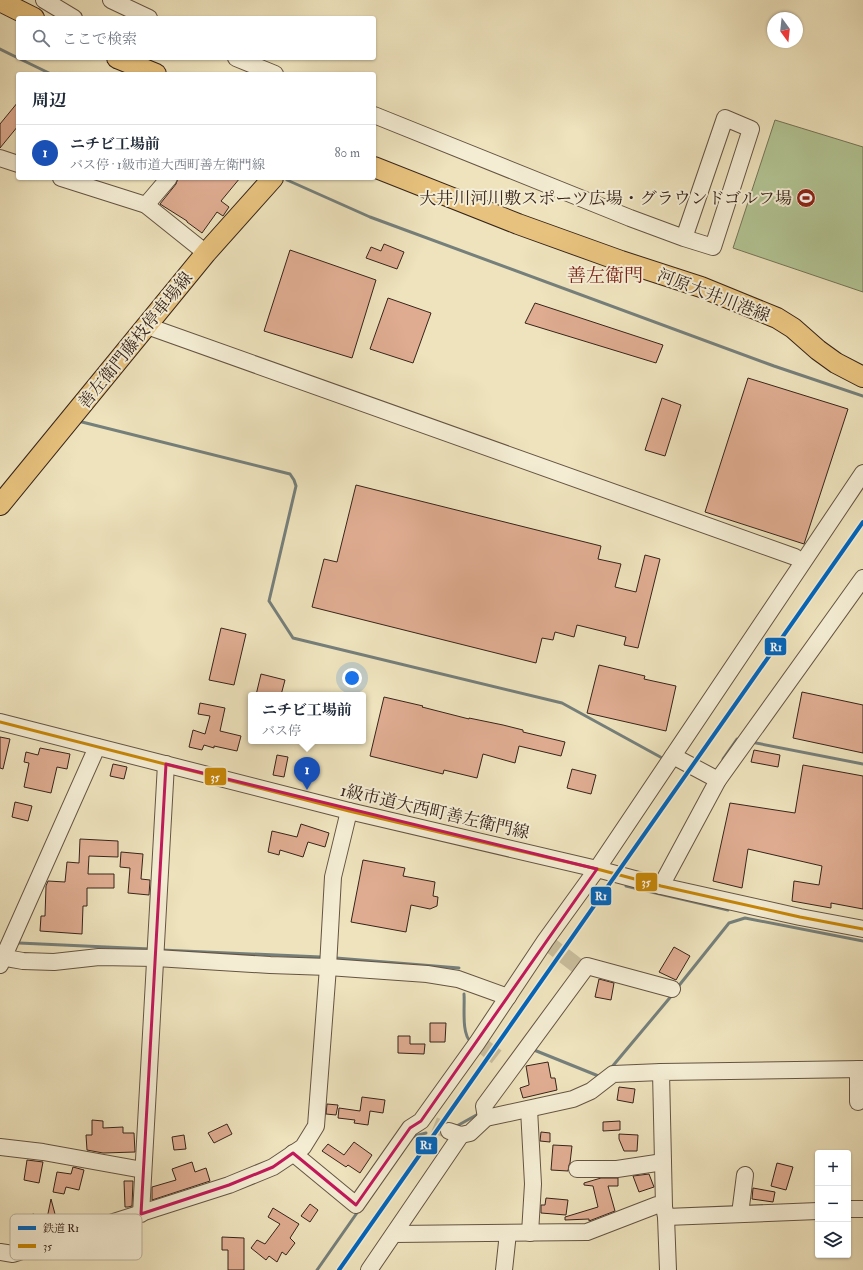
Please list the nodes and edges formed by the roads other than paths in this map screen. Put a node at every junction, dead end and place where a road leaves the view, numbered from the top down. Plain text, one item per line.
1 (44, 0) edge
2 (111, 0) edge
3 (0, 1) edge
4 (30, 16) edge
5 (71, 16) edge
6 (145, 16) edge
7 (124, 60) edge
8 (241, 60) edge
9 (151, 72) edge
10 (270, 72) edge
11 (376, 116) edge
12 (0, 158) edge
13 (16, 163) edge
14 (376, 168) edge
15 (67, 180) edge
16 (167, 180) edge
17 (271, 180) edge
18 (146, 205) junction
19 (684, 238) junction
20 (206, 253) junction
21 (147, 326) junction
22 (863, 377) edge
23 (863, 473) edge
24 (0, 505) edge
25 (795, 557) dead end
26 (863, 578) edge
27 (0, 722) edge
28 (98, 747) junction
29 (673, 756) junction
30 (166, 764) junction
31 (718, 780) junction
32 (349, 811) junction
33 (597, 869) junction
34 (661, 886) junction
35 (863, 929) edge
36 (156, 958) junction
37 (1, 960) edge
38 (328, 967) junction
39 (672, 989) dead end
40 (508, 997) junction
41 (861, 1069) edge
42 (661, 1072) junction
43 (858, 1102) dead end
44 (529, 1109) junction
45 (486, 1118) junction
46 (0, 1147) edge
47 (293, 1153) junction
48 (663, 1162) junction
49 (577, 1169) dead end
50 (143, 1170) junction
51 (745, 1175) dead end
52 (851, 1209) edge
53 (863, 1209) edge
54 (815, 1211) edge
55 (665, 1212) junction
56 (141, 1214) joint
57 (740, 1214) junction
58 (508, 1233) junction
59 (530, 1233) junction
60 (394, 1234) junction
61 (0, 1252) edge
62 (10, 1254) edge
63 (369, 1270) edge
64 (504, 1270) edge
65 (668, 1270) edge

1 - 5 street
2 - 6 street
3 - 4 main road
7 - 9 main road
8 - 10 street
11 - 19 street
12 - 13 street
14 - 22 main road, 河原大井川港線
15 - 18 street
16 - 18 street
17 - 20 main road, 善左衛門藤枝停車場線
18 - 20 street
19 - 19 street
20 - 21 main road, 善左衛門藤枝停車場線
21 - 24 main road, 善左衛門藤枝停車場線
21 - 25 street
23 - 29 street
26 - 31 street
27 - 28 street, 1級市道大西町善左衛門線
28 - 30 street, 1級市道大西町善左衛門線
28 - 37 street
29 - 31 street
29 - 33 street
30 - 32 street, 1級市道大西町善左衛門線
30 - 36 street
31 - 34 street
32 - 33 street, 1級市道大西町善左衛門線
32 - 38 street
33 - 34 street, 1級市道大西町善左衛門線
33 - 40 street
34 - 35 street, 1級市道大西町善左衛門線
36 - 37 street
36 - 38 street
36 - 50 street
38 - 40 street
38 - 47 street
39 - 45 street
40 - 47 street
41 - 42 street
41 - 43 street
42 - 44 street
42 - 48 street
44 - 45 street
44 - 59 street
45 - 60 street
46 - 50 street
47 - 56 street
48 - 49 street
48 - 55 street
50 - 56 street
51 - 57 street
52 - 53 street
54 - 57 street
55 - 57 street
55 - 59 street
55 - 65 street
58 - 59 street
58 - 60 street
58 - 64 street
60 - 63 street
61 - 62 street

